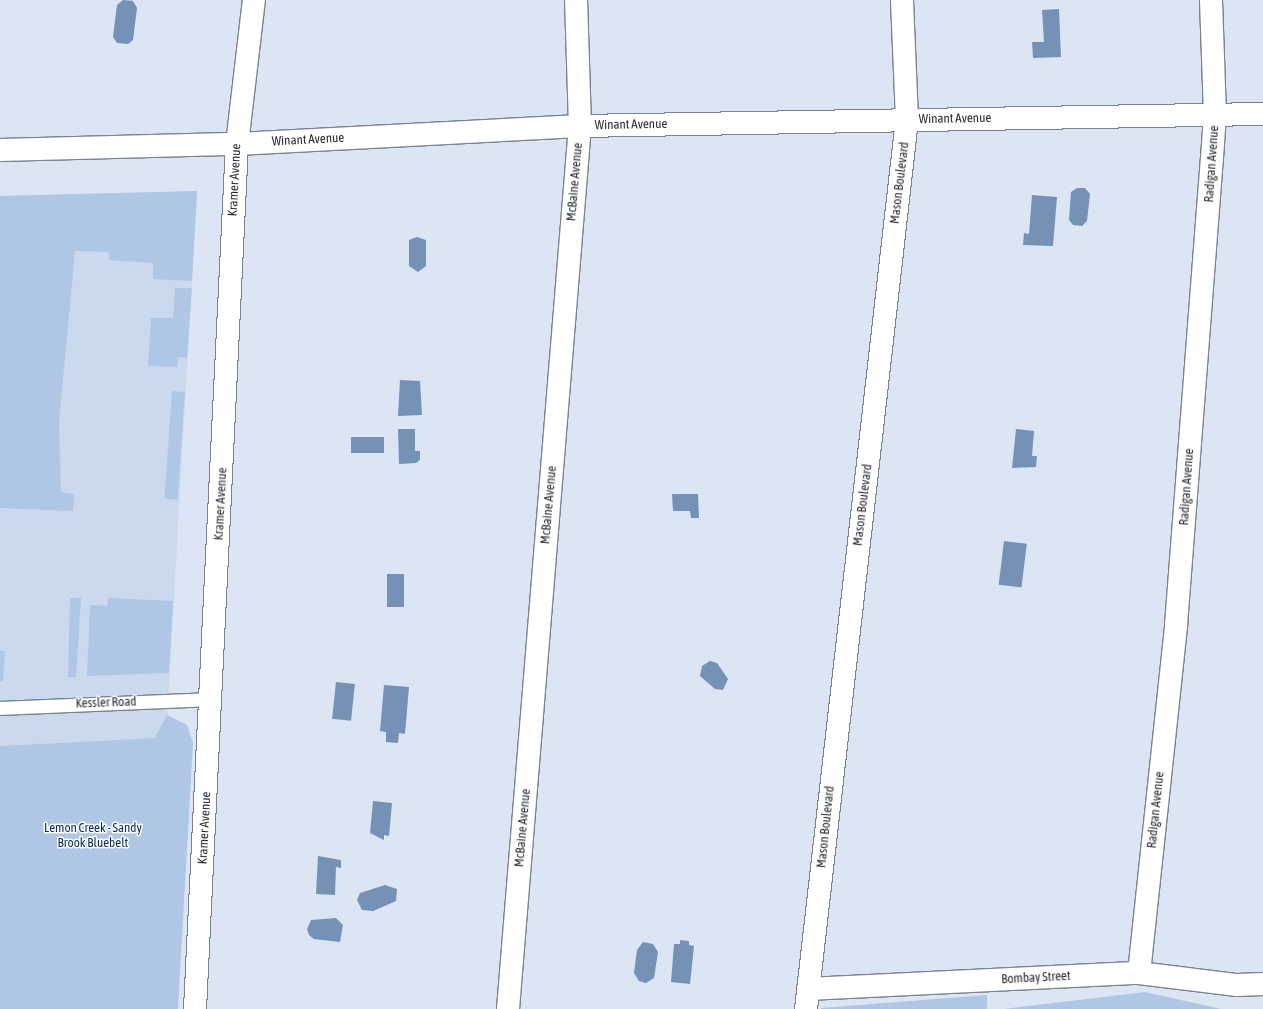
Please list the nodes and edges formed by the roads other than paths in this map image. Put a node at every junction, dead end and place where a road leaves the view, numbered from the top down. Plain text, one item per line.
1 (254, 0) edge
2 (576, 0) edge
3 (902, 0) edge
4 (1211, 0) edge
5 (1263, 114) edge
6 (1215, 115) junction
7 (907, 120) junction
8 (580, 126) junction
9 (236, 144) junction
10 (0, 150) edge
11 (212, 699) junction
12 (0, 708) edge
13 (1139, 973) junction
14 (1263, 984) edge
15 (807, 999) edge
16 (195, 1009) edge
17 (508, 1009) edge

1 - 9 street, Kramer Avenue
2 - 8 street, McBaine Avenue
3 - 7 street, Mason Boulevard
4 - 6 street, Radigan Avenue
5 - 6 street, Winant Avenue
6 - 7 street, Winant Avenue
6 - 13 street, Radigan Avenue
7 - 8 street, Winant Avenue
7 - 15 street, Mason Boulevard
8 - 9 street, Winant Avenue
8 - 17 street, McBaine Avenue
9 - 10 street, Winant Avenue
9 - 11 street, Kramer Avenue
11 - 12 lane, Kessler Road
11 - 16 street, Kramer Avenue
13 - 14 street, Bombay Street
13 - 15 street, Bombay Street

